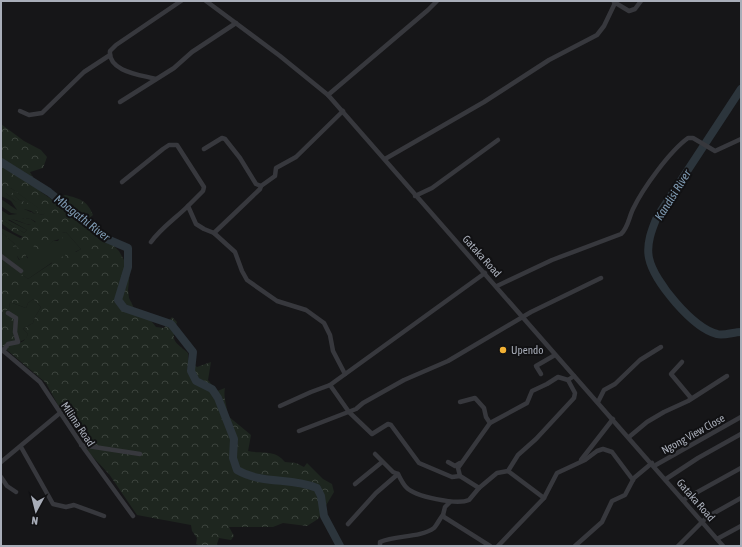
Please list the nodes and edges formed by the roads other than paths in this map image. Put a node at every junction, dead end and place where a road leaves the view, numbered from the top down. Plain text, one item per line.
1 (181, 1) edge
2 (206, 1) edge
3 (437, 1) edge
4 (641, 1) edge
5 (614, 2) edge
6 (236, 23) junction
7 (110, 55) junction
8 (156, 79) junction
9 (328, 95) junction
10 (120, 102) dead end
11 (20, 111) dead end
12 (343, 111) junction
13 (741, 139) edge
14 (498, 140) dead end
15 (204, 148) dead end
16 (385, 159) junction
17 (122, 182) dead end
18 (261, 186) junction
19 (415, 196) junction
20 (188, 206) junction
21 (214, 233) junction
22 (151, 242) dead end
23 (1, 256) edge
24 (21, 271) dead end
25 (485, 273) junction
26 (601, 278) dead end
27 (497, 286) junction
28 (8, 313) dead end
29 (524, 317) junction
30 (661, 347) dead end
31 (2, 350) edge
32 (555, 355) junction
33 (682, 362) dead end
34 (346, 374) junction
35 (540, 374) dead end
36 (574, 376) junction
37 (727, 376) dead end
38 (568, 380) junction
39 (330, 385) junction
40 (691, 398) junction
41 (460, 402) dead end
42 (598, 402) junction
43 (280, 406) dead end
44 (349, 412) junction
45 (60, 413) junction
46 (741, 417) edge
47 (613, 419) junction
48 (490, 423) junction
49 (299, 431) dead end
50 (741, 434) edge
51 (629, 438) junction
52 (81, 445) junction
53 (21, 447) junction
54 (140, 454) dead end
55 (375, 454) dead end
56 (465, 457) junction
57 (1, 462) edge
58 (382, 462) junction
59 (448, 462) dead end
60 (579, 462) junction
61 (653, 464) junction
62 (741, 468) edge
63 (508, 471) junction
64 (398, 474) junction
65 (460, 476) junction
66 (1, 477) edge
67 (666, 479) junction
68 (633, 480) junction
69 (355, 484) dead end
70 (479, 488) junction
71 (16, 492) dead end
72 (544, 498) junction
73 (741, 498) edge
74 (684, 500) junction
75 (450, 502) junction
76 (443, 515) junction
77 (104, 516) dead end
78 (132, 516) dead end
79 (702, 521) junction
80 (348, 524) dead end
81 (741, 526) edge
82 (717, 539) junction
83 (380, 546) edge
84 (490, 546) edge
85 (498, 546) edge
86 (575, 546) edge
87 (678, 546) edge
88 (723, 546) edge

1 - 7 street
2 - 6 street, Gataka Road
3 - 9 street
4 - 5 street
5 - 16 street
6 - 8 street
6 - 9 street, Gataka Road
7 - 8 street
7 - 11 street
8 - 10 street
9 - 12 street, Gataka Road
12 - 16 street, Gataka Road
12 - 18 street
13 - 27 street
14 - 19 street
15 - 18 street
16 - 19 street, Gataka Road
17 - 20 street
18 - 21 street
19 - 25 street, Gataka Road
20 - 21 street
20 - 22 street
21 - 34 street
23 - 24 street
25 - 27 street, Gataka Road
25 - 34 street
26 - 29 street
27 - 29 street, Gataka Road
28 - 31 street
29 - 32 street, Gataka Road
29 - 44 street
30 - 42 street
31 - 45 street, Milima Road
32 - 35 street
32 - 36 street, Gataka Road
33 - 40 street
34 - 39 street
36 - 38 street
36 - 42 street, Gataka Road
37 - 40 street
38 - 48 street
38 - 63 street
39 - 43 street
39 - 44 street
40 - 51 street
41 - 48 street
42 - 47 street, Gataka Road
44 - 49 street
44 - 65 street
45 - 52 street, Milima Road
45 - 53 street
46 - 61 street, Ngong View Close
47 - 51 street, Gataka Road
47 - 60 street
48 - 56 street
50 - 67 street
51 - 61 street, Gataka Road
52 - 54 street
52 - 78 street, Milima Road
53 - 57 street
53 - 77 street
55 - 58 street
56 - 59 street
56 - 65 street
58 - 64 street
58 - 69 street
60 - 68 street
60 - 72 street
61 - 67 street, Gataka Road
61 - 68 street, Ngong View Close
62 - 74 street
63 - 70 street
63 - 72 street
64 - 75 street
64 - 80 street
65 - 70 street
66 - 71 street
67 - 74 street, Gataka Road
68 - 86 street, Ngong View Close
70 - 75 street
72 - 85 street
73 - 79 street
74 - 79 street, Gataka Road
75 - 76 street
76 - 83 street
76 - 84 street
79 - 82 street, Gataka Road
79 - 87 street
81 - 82 street
82 - 88 street, Gataka Road

